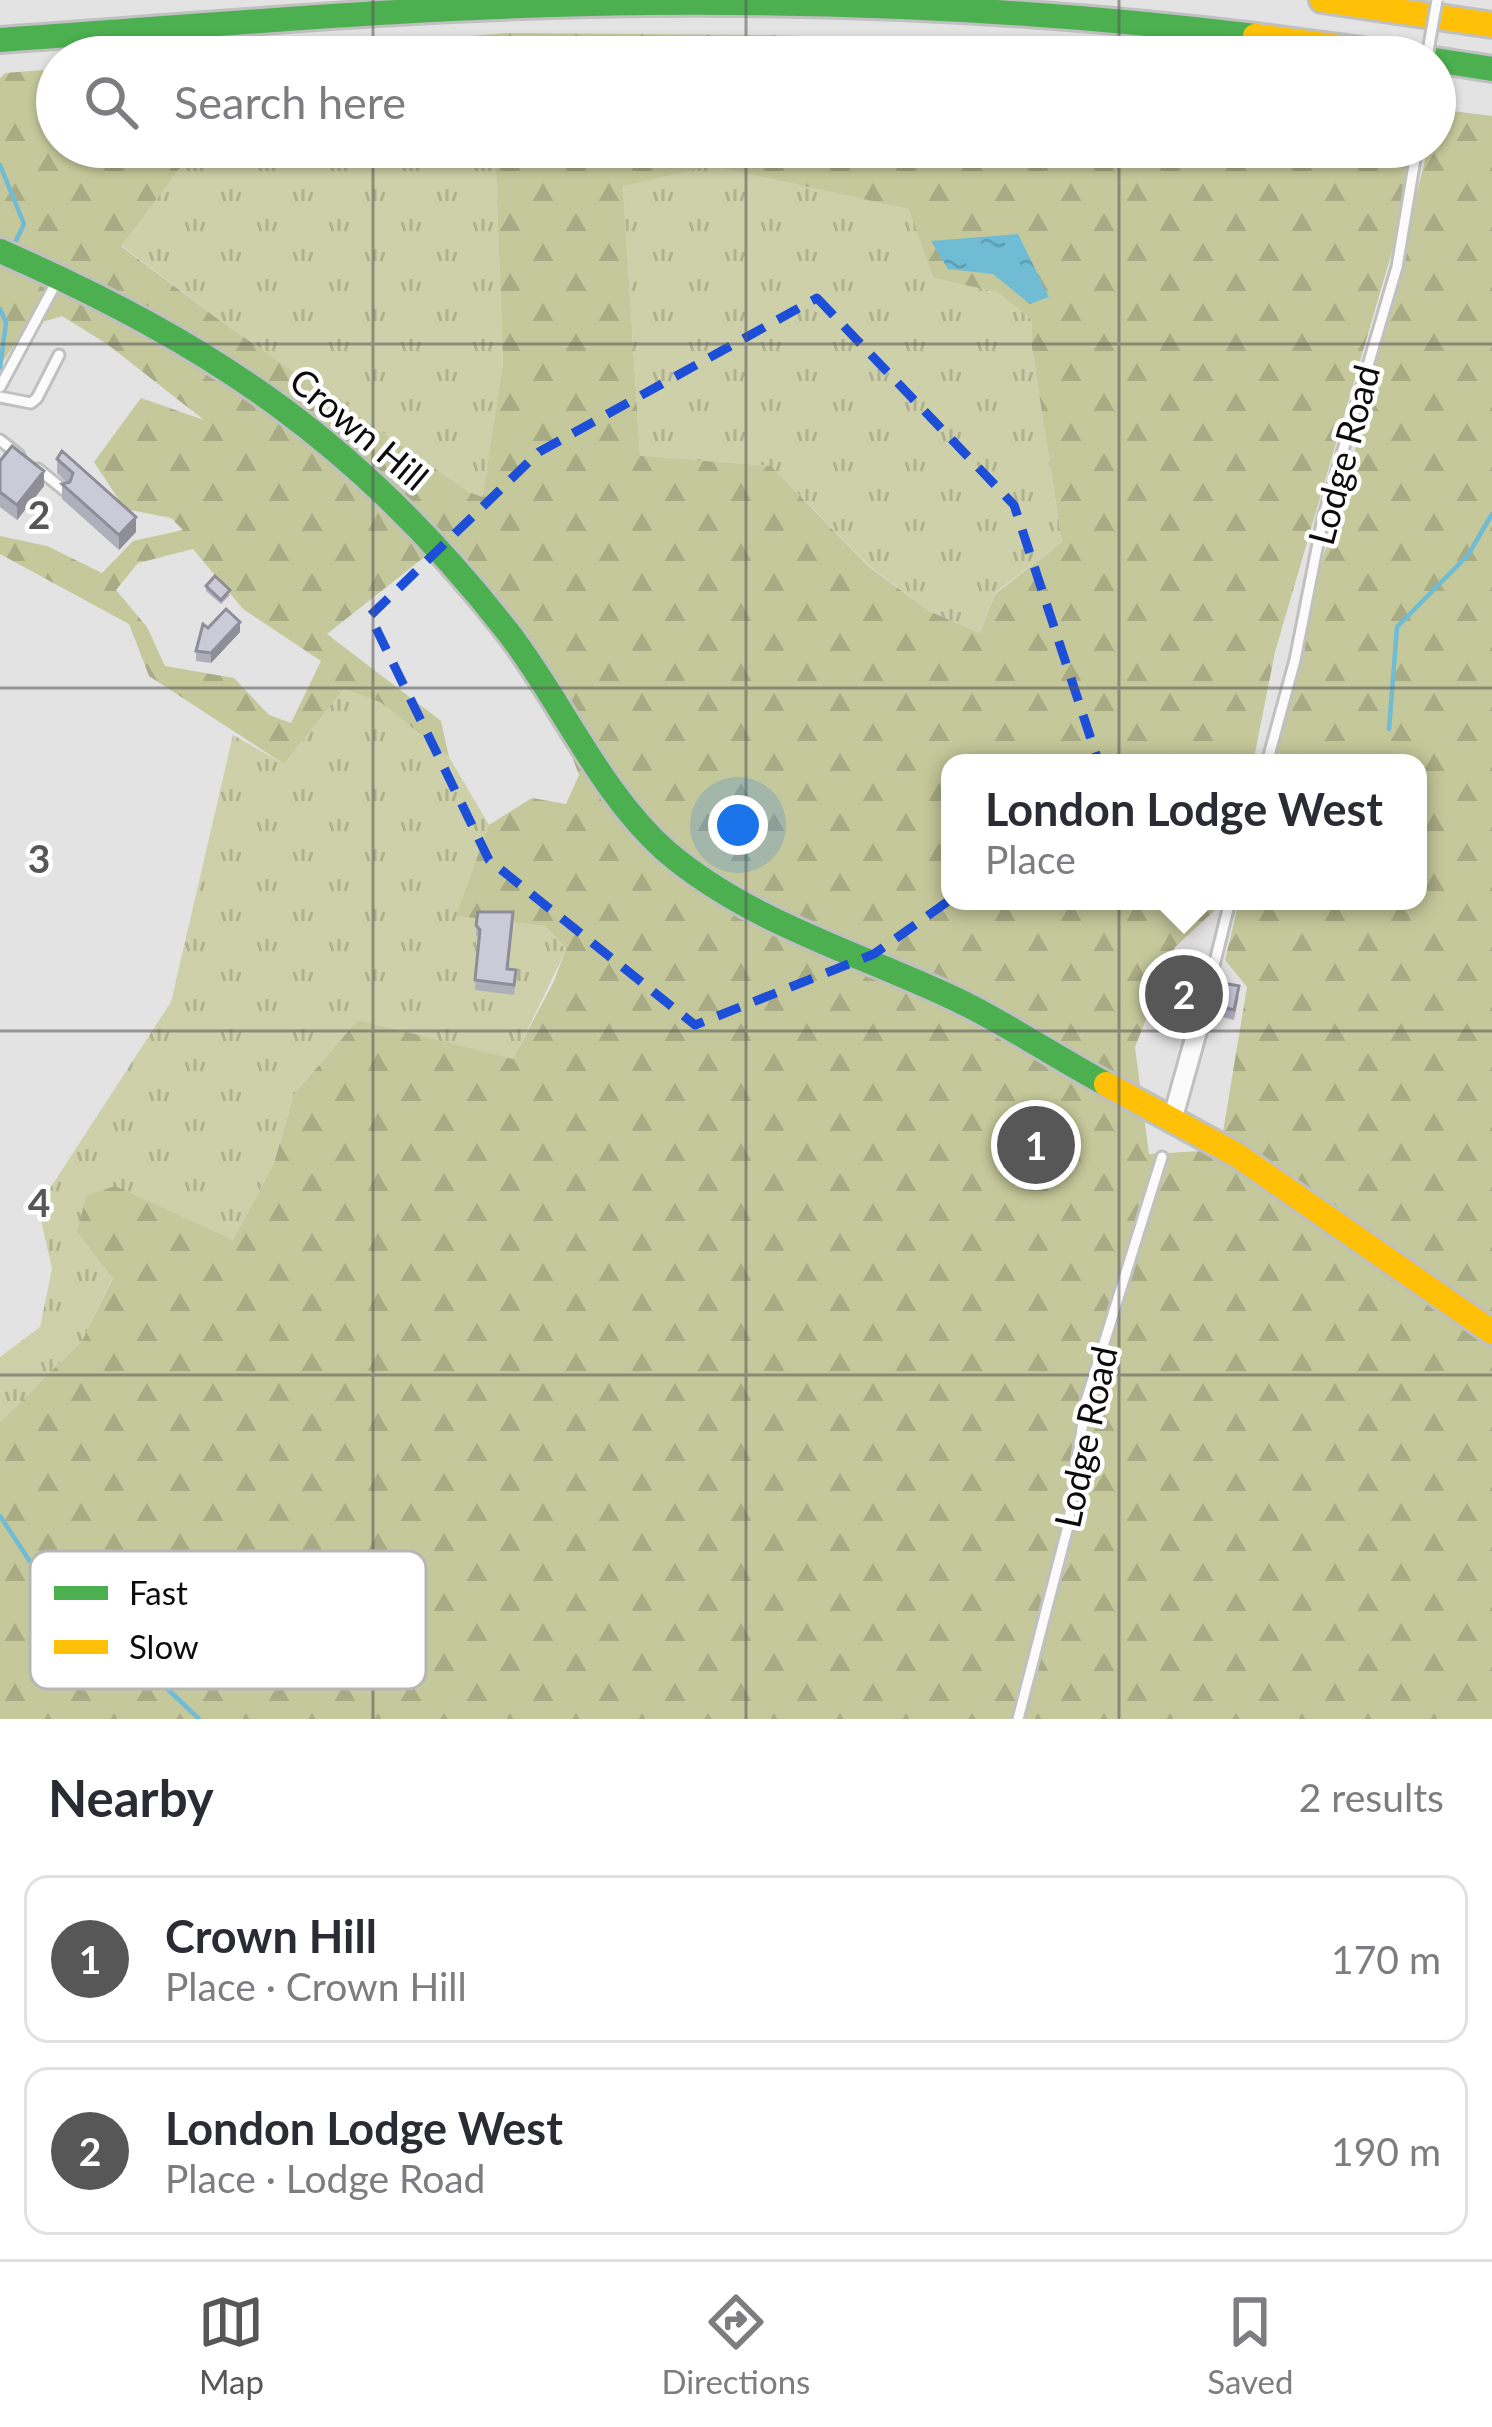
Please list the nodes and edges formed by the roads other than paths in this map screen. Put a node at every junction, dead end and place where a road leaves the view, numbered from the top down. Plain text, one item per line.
1 (1322, 0) edge
2 (1437, 0) edge
3 (1492, 25) edge
4 (59, 36) edge
5 (1242, 36) edge
6 (1433, 36) edge
7 (36, 38) edge
8 (0, 40) edge
9 (1456, 63) edge
10 (1492, 69) edge
11 (1414, 168) edge
12 (0, 251) edge
13 (60, 277) junction
14 (59, 356) dead end
15 (0, 387) edge
16 (0, 397) edge
17 (0, 440) edge
18 (64, 490) edge
19 (1269, 754) edge
20 (1227, 910) edge
21 (1204, 1006) joint
22 (1173, 1117) junction
23 (1162, 1157) dead end
24 (1492, 1332) edge
25 (1018, 1719) edge

1 - 3 main road
2 - 6 lane, bridge
4 - 5 main road
7 - 8 main road
9 - 10 main road
11 - 19 lane, Lodge Road
12 - 13 main road, Crown Hill
13 - 15 lane
13 - 22 main road, Crown Hill
14 - 16 lane
17 - 18 lane
20 - 21 lane
21 - 22 street
22 - 24 main road, Crown Hill
23 - 25 lane, Lodge Road

